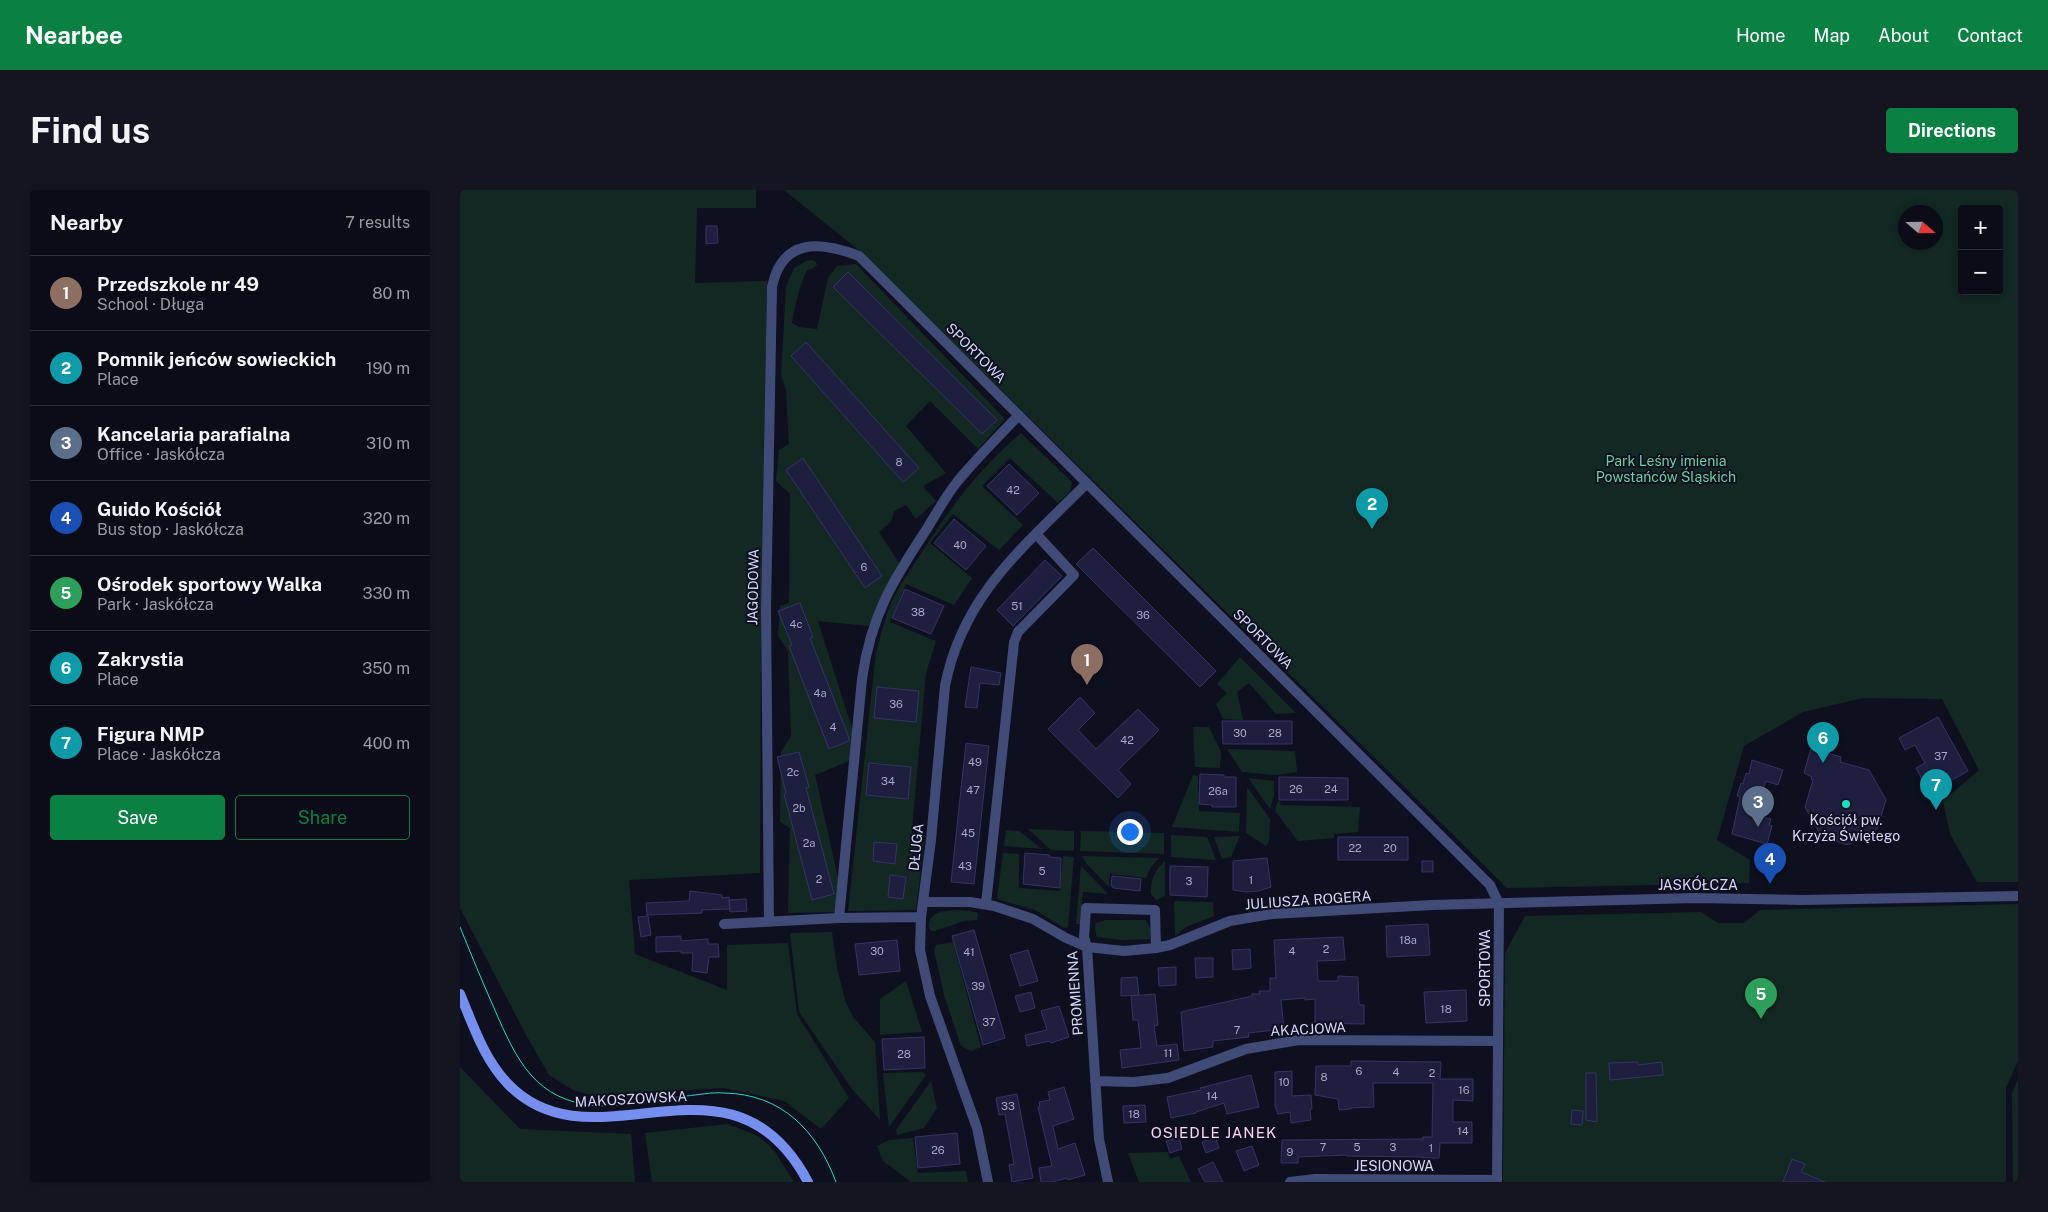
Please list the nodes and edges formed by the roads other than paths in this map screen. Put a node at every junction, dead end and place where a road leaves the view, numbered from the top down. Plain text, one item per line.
1 (785, 257) joint
2 (1019, 416) junction
3 (1088, 483) junction
4 (1037, 535) junction
5 (2018, 896) edge
6 (924, 902) junction
7 (986, 904) junction
8 (1499, 904) junction
9 (921, 917) junction
10 (839, 918) junction
11 (769, 922) junction
12 (724, 924) dead end
13 (1087, 947) junction
14 (1156, 948) junction
15 (460, 994) edge
16 (1498, 1041) junction
17 (1095, 1081) junction
18 (1497, 1181) edge
19 (808, 1182) edge
20 (988, 1182) edge
21 (1108, 1182) edge
22 (1290, 1182) edge

1 - 2 street, SPORTOWA
1 - 11 street, JAGODOWA
2 - 3 street, SPORTOWA
2 - 10 street
3 - 4 street, DŁUGA
3 - 8 street, SPORTOWA
4 - 6 street, DŁUGA
4 - 7 street
5 - 8 street, JASKÓŁCZA
6 - 7 street, JULIUSZA ROGERA
6 - 9 street, DŁUGA
7 - 13 street, JULIUSZA ROGERA
8 - 14 street, JULIUSZA ROGERA
8 - 16 street, SPORTOWA
9 - 10 street
9 - 20 street, DŁUGA
10 - 11 street
11 - 12 street
13 - 14 street, JULIUSZA ROGERA
13 - 14 street, PROMIENNA
13 - 17 street, PROMIENNA
15 - 19 main road, MAKOSZOWSKA
16 - 17 street, AKACJOWA
16 - 18 street, SPORTOWA
17 - 21 street, PROMIENNA
18 - 22 street, JESIONOWA

